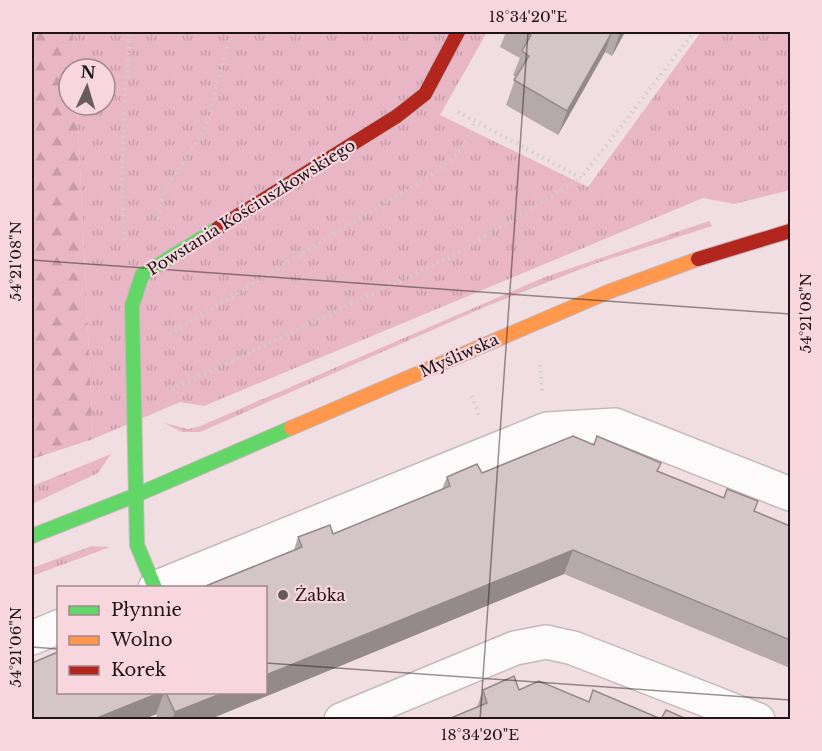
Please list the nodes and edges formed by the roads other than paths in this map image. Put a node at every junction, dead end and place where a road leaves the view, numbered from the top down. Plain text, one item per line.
1 (458, 32) edge
2 (790, 231) edge
3 (790, 494) edge
4 (134, 496) junction
5 (32, 537) edge
6 (154, 586) edge
7 (160, 586) edge
8 (57, 627) edge
9 (32, 638) edge
10 (341, 720) edge
11 (758, 720) edge

1 - 4 street, Powstania Kościuszkowskiego
2 - 4 street, Myśliwska
3 - 7 street
4 - 5 street, Myśliwska
4 - 6 street
8 - 9 street
10 - 11 street

